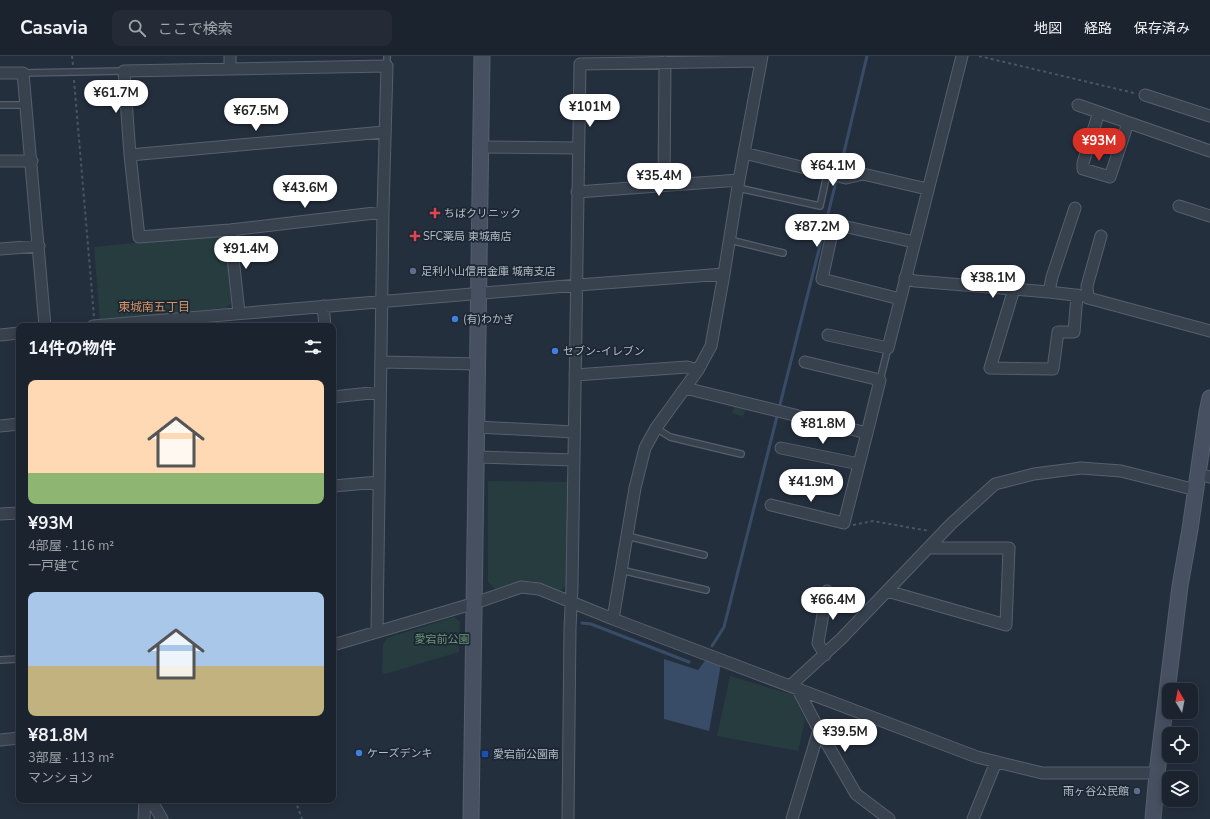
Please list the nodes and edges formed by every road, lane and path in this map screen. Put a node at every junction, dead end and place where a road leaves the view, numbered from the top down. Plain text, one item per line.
1 (72, 56) edge
2 (230, 56) edge
3 (482, 56) edge
4 (962, 56) edge
5 (979, 56) edge
6 (762, 58) edge
7 (580, 60) edge
8 (387, 61) edge
9 (665, 62) junction
10 (230, 69) junction
11 (124, 71) junction
12 (74, 72) junction
13 (0, 73) edge
14 (23, 73) junction
15 (1145, 95) joint
16 (0, 105) edge
17 (26, 105) junction
18 (1078, 105) dead end
19 (1099, 112) junction
20 (1210, 116) edge
21 (1128, 123) junction
22 (384, 132) junction
23 (480, 147) junction
24 (578, 148) junction
25 (1210, 151) edge
26 (744, 153) junction
27 (130, 155) junction
28 (32, 161) junction
29 (0, 162) edge
30 (827, 174) junction
31 (738, 184) junction
32 (664, 185) junction
33 (927, 189) junction
34 (578, 192) junction
35 (1179, 206) dead end
36 (1075, 208) dead end
37 (382, 212) junction
38 (1210, 216) edge
39 (230, 230) junction
40 (1101, 236) dead end
41 (730, 240) junction
42 (914, 242) junction
43 (39, 246) junction
44 (0, 249) edge
45 (783, 253) dead end
46 (724, 274) junction
47 (905, 278) junction
48 (578, 285) junction
49 (1014, 289) junction
50 (1049, 292) junction
51 (479, 293) junction
52 (1083, 296) junction
53 (900, 299) junction
54 (382, 301) junction
55 (323, 306) junction
56 (239, 313) junction
57 (45, 323) edge
58 (94, 323) edge
59 (127, 323) edge
60 (325, 323) edge
61 (1210, 331) edge
62 (16, 333) edge
63 (0, 335) edge
64 (828, 335) dead end
65 (888, 348) junction
66 (381, 362) junction
67 (805, 362) dead end
68 (478, 364) junction
69 (698, 370) junction
70 (575, 375) junction
71 (880, 380) junction
72 (685, 388) junction
73 (380, 392) junction
74 (336, 397) edge
75 (1210, 398) edge
76 (16, 424) edge
77 (0, 426) edge
78 (477, 427) junction
79 (656, 428) junction
80 (574, 432) junction
81 (867, 433) junction
82 (781, 448) dead end
83 (741, 454) dead end
84 (477, 457) junction
85 (574, 460) junction
86 (859, 464) junction
87 (1204, 476) edge
88 (379, 482) junction
89 (336, 486) edge
90 (1196, 490) junction
91 (771, 505) dead end
92 (16, 513) edge
93 (0, 514) edge
94 (844, 523) junction
95 (942, 534) junction
96 (626, 536) junction
97 (928, 548) junction
98 (704, 555) dead end
99 (621, 570) junction
100 (706, 590) dead end
101 (827, 591) dead end
102 (888, 591) junction
103 (571, 601) junction
104 (475, 603) junction
105 (613, 619) junction
106 (377, 632) junction
107 (336, 644) edge
108 (825, 655) junction
109 (16, 658) edge
110 (0, 660) edge
111 (794, 688) junction
112 (819, 730) junction
113 (16, 738) edge
114 (0, 740) edge
115 (996, 762) junction
116 (1157, 773) junction
117 (145, 803) edge
118 (153, 803) edge
119 (296, 803) edge
120 (144, 819) edge
121 (162, 819) edge
122 (302, 819) edge
123 (471, 819) edge
124 (568, 819) edge
125 (792, 819) edge
126 (888, 819) edge
127 (973, 819) edge
128 (1153, 819) edge

1 - 12 path
2 - 10 street
3 - 23 street
4 - 33 street
5 - 15 path
6 - 9 street
6 - 26 street
7 - 9 street
7 - 24 street
8 - 10 street
8 - 22 street
9 - 32 street
10 - 11 street
11 - 12 lane
11 - 27 street
12 - 14 lane
12 - 58 path
13 - 14 street
14 - 17 street
15 - 20 street
16 - 17 lane
17 - 28 street
18 - 19 street
19 - 21 street
19 - 21 street
21 - 25 street
22 - 27 street
22 - 37 street
23 - 24 street
23 - 51 street
24 - 34 street
26 - 30 street
26 - 31 street
27 - 39 street
28 - 29 street
28 - 43 street
30 - 31 lane
30 - 33 street
31 - 32 street
31 - 41 street
32 - 34 street
33 - 42 street
34 - 48 street
35 - 38 street
36 - 50 street
37 - 39 street
37 - 54 street
39 - 56 street
40 - 52 street
41 - 45 lane
41 - 46 street
42 - 47 street
42 - 53 street
43 - 44 street
43 - 57 street
46 - 48 street
46 - 69 street
47 - 49 street
47 - 53 street
48 - 51 street
48 - 70 street
49 - 50 street
49 - 52 street
50 - 52 street
51 - 54 street
51 - 68 street
52 - 61 street
53 - 65 street
54 - 55 street
54 - 66 street
55 - 56 street
55 - 60 street
56 - 59 street
62 - 63 street
64 - 65 street
65 - 71 lane
66 - 68 street
66 - 73 street
67 - 71 street
68 - 78 street
69 - 70 street
69 - 72 street
70 - 80 street
71 - 81 street
72 - 79 street
72 - 81 street
73 - 74 street
73 - 88 street
75 - 87 street
76 - 77 street
78 - 80 street
78 - 84 street
79 - 83 lane
79 - 96 street
80 - 85 street
81 - 86 street
82 - 86 street
84 - 85 street
84 - 104 street
85 - 103 street
86 - 94 street
87 - 90 street
88 - 89 street
88 - 106 street
90 - 95 street
90 - 116 street
91 - 94 street
92 - 93 street
94 - 95 path
95 - 97 street
96 - 98 lane
96 - 99 street
97 - 102 street
97 - 102 street
99 - 100 lane
99 - 105 street
101 - 108 street
102 - 108 street
103 - 104 street
103 - 105 street
103 - 124 street
104 - 106 street
104 - 123 street
105 - 111 street
106 - 107 street
108 - 111 street
109 - 110 lane
111 - 112 street
111 - 115 street
112 - 125 street
112 - 126 street
113 - 114 street
115 - 116 street
115 - 127 street
116 - 128 street
117 - 120 street
118 - 121 street
119 - 122 path

